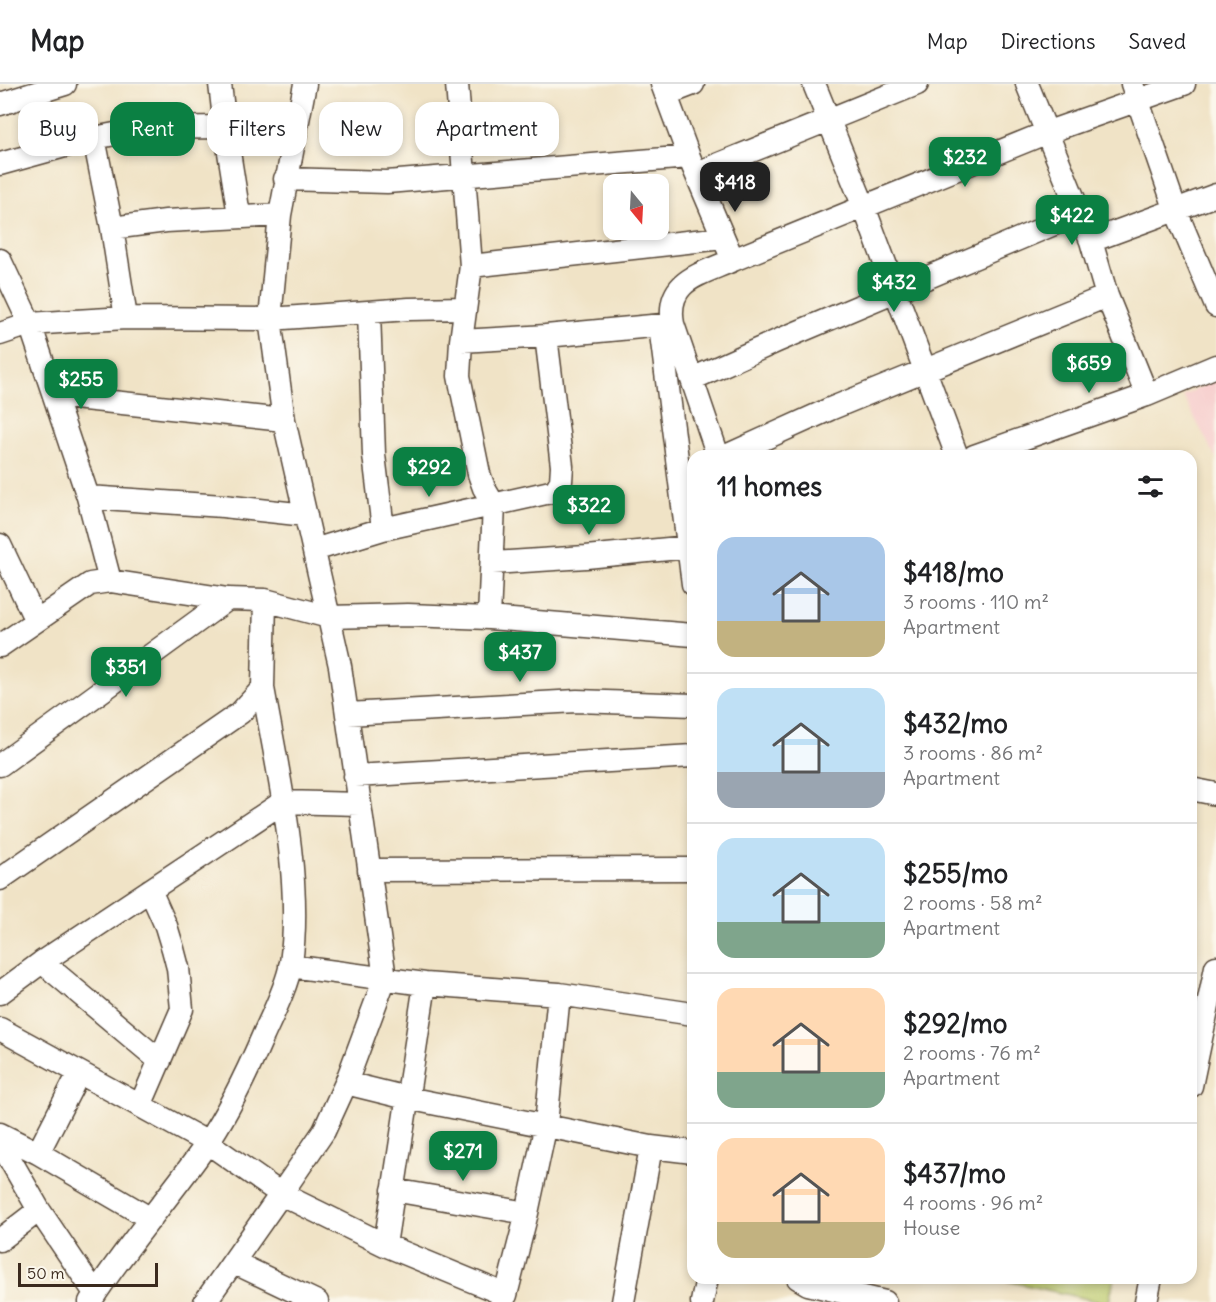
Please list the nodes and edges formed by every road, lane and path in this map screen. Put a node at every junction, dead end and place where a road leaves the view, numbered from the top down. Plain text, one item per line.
1 (65, 84) edge
2 (220, 84) edge
3 (305, 84) edge
4 (457, 84) edge
5 (693, 84) edge
6 (814, 84) edge
7 (917, 84) edge
8 (1027, 84) edge
9 (1184, 84) edge
10 (33, 89) edge
11 (665, 89) edge
12 (1135, 92) edge
13 (222, 102) edge
14 (0, 104) edge
15 (828, 119) junction
16 (207, 127) edge
17 (1048, 132) junction
18 (98, 137) edge
19 (29, 156) edge
20 (98, 156) edge
21 (229, 156) edge
22 (0, 164) edge
23 (693, 165) junction
24 (464, 176) junction
25 (285, 179) junction
26 (1216, 195) edge
27 (864, 207) junction
28 (1176, 211) junction
29 (1080, 213) junction
30 (280, 214) junction
31 (238, 215) junction
32 (112, 228) junction
33 (723, 238) junction
34 (1091, 241) junction
35 (0, 260) edge
36 (733, 260) junction
37 (471, 266) junction
38 (895, 291) junction
39 (1107, 296) junction
40 (1216, 306) edge
41 (465, 308) junction
42 (369, 312) junction
43 (126, 318) junction
44 (270, 319) junction
45 (30, 324) junction
46 (666, 325) junction
47 (0, 334) edge
48 (546, 336) junction
49 (461, 341) junction
50 (1216, 366) edge
51 (924, 371) junction
52 (692, 379) junction
53 (1147, 395) junction
54 (55, 396) junction
55 (284, 420) junction
56 (716, 450) edge
57 (739, 450) edge
58 (955, 450) edge
59 (991, 450) edge
60 (88, 497) junction
61 (494, 505) junction
62 (306, 515) junction
63 (383, 529) junction
64 (687, 537) edge
65 (0, 545) edge
66 (687, 547) edge
67 (315, 550) junction
68 (492, 563) junction
69 (110, 581) junction
70 (228, 599) junction
71 (265, 600) junction
72 (329, 617) junction
73 (489, 618) junction
74 (36, 621) junction
75 (687, 634) edge
76 (0, 646) edge
77 (263, 688) junction
78 (687, 705) edge
79 (348, 714) junction
80 (687, 756) edge
81 (0, 765) edge
82 (355, 776) junction
83 (1197, 790) edge
84 (1216, 794) edge
85 (283, 802) junction
86 (359, 804) junction
87 (687, 869) edge
88 (369, 870) junction
89 (0, 879) edge
90 (150, 890) junction
91 (42, 962) junction
92 (290, 966) junction
93 (385, 978) junction
94 (1214, 982) edge
95 (425, 984) junction
96 (0, 993) edge
97 (559, 994) junction
98 (687, 1013) edge
99 (3, 1035) edge
100 (1197, 1059) edge
101 (160, 1061) junction
102 (79, 1073) junction
103 (346, 1083) junction
104 (407, 1098) junction
105 (140, 1106) junction
106 (546, 1124) junction
107 (0, 1134) edge
108 (0, 1142) edge
109 (208, 1143) junction
110 (651, 1147) junction
111 (687, 1151) edge
112 (38, 1153) junction
113 (393, 1190) junction
114 (281, 1194) junction
115 (39, 1210) junction
116 (527, 1213) junction
117 (151, 1219) junction
118 (0, 1240) edge
119 (385, 1245) junction
120 (233, 1262) junction
121 (706, 1284) edge
122 (1150, 1284) edge
123 (804, 1285) edge
124 (93, 1298) edge
125 (504, 1298) edge
126 (205, 1302) edge
127 (317, 1302) edge
128 (623, 1302) edge
129 (702, 1302) edge
130 (885, 1302) edge
131 (1146, 1302) edge

1 - 10 street
2 - 13 street
3 - 25 street
4 - 24 street
5 - 11 street
6 - 15 street
7 - 15 street
8 - 17 street
9 - 12 street
10 - 14 street
11 - 23 street
12 - 17 street
12 - 28 street
15 - 23 street
15 - 27 street
16 - 18 street
17 - 27 street
17 - 29 street
19 - 22 street
20 - 32 street
21 - 31 street
23 - 24 street
23 - 33 street
24 - 25 street
24 - 37 street
25 - 30 street
26 - 28 street
27 - 36 street
27 - 38 street
28 - 34 street
28 - 40 street
29 - 34 street
29 - 38 street
30 - 31 street
30 - 44 street
31 - 32 street
32 - 43 street
33 - 36 street
33 - 37 street
34 - 39 street
35 - 45 street
36 - 46 street
37 - 41 street
38 - 51 street
38 - 52 street
39 - 51 street
39 - 53 street
41 - 42 street
41 - 49 street
42 - 44 street
42 - 63 street
43 - 44 street
43 - 45 street
44 - 55 street
45 - 47 street
45 - 54 street
46 - 48 street
46 - 52 street
46 - 64 street
48 - 49 street
48 - 61 street
49 - 61 street
50 - 53 street
51 - 57 street
51 - 58 street
52 - 56 street
53 - 59 street
54 - 55 street
54 - 60 street
55 - 62 street
60 - 62 street
60 - 69 street
61 - 63 street
61 - 68 street
62 - 67 street
63 - 67 street
65 - 74 street
66 - 68 street
67 - 72 street
68 - 73 street
69 - 70 street
69 - 74 street
70 - 71 street
70 - 81 street
71 - 72 street
71 - 77 street
72 - 73 street
72 - 79 street
73 - 75 street
74 - 76 street
77 - 85 street
77 - 89 street
78 - 79 street
79 - 82 street
80 - 82 street
82 - 86 street
83 - 84 street
85 - 86 street
85 - 90 street
85 - 92 street
86 - 88 street
87 - 88 street
88 - 93 street
90 - 91 street
90 - 101 street
91 - 96 street
91 - 101 street
92 - 93 street
92 - 109 street
93 - 95 street
93 - 103 street
94 - 100 street
95 - 97 street
95 - 104 street
97 - 98 street
97 - 106 street
99 - 102 street
101 - 105 street
102 - 105 street
102 - 112 street
103 - 104 street
103 - 114 street
104 - 106 street
104 - 113 street
105 - 109 street
106 - 110 street
106 - 116 street
107 - 112 street
108 - 115 street
109 - 114 street
109 - 117 street
110 - 111 street
110 - 128 street
112 - 117 street
113 - 116 street
113 - 119 street
114 - 119 street
114 - 120 street
115 - 118 street
115 - 124 street
116 - 125 street
117 - 124 street
119 - 125 street
120 - 126 street
120 - 127 street
121 - 129 street
122 - 131 street
123 - 130 street

